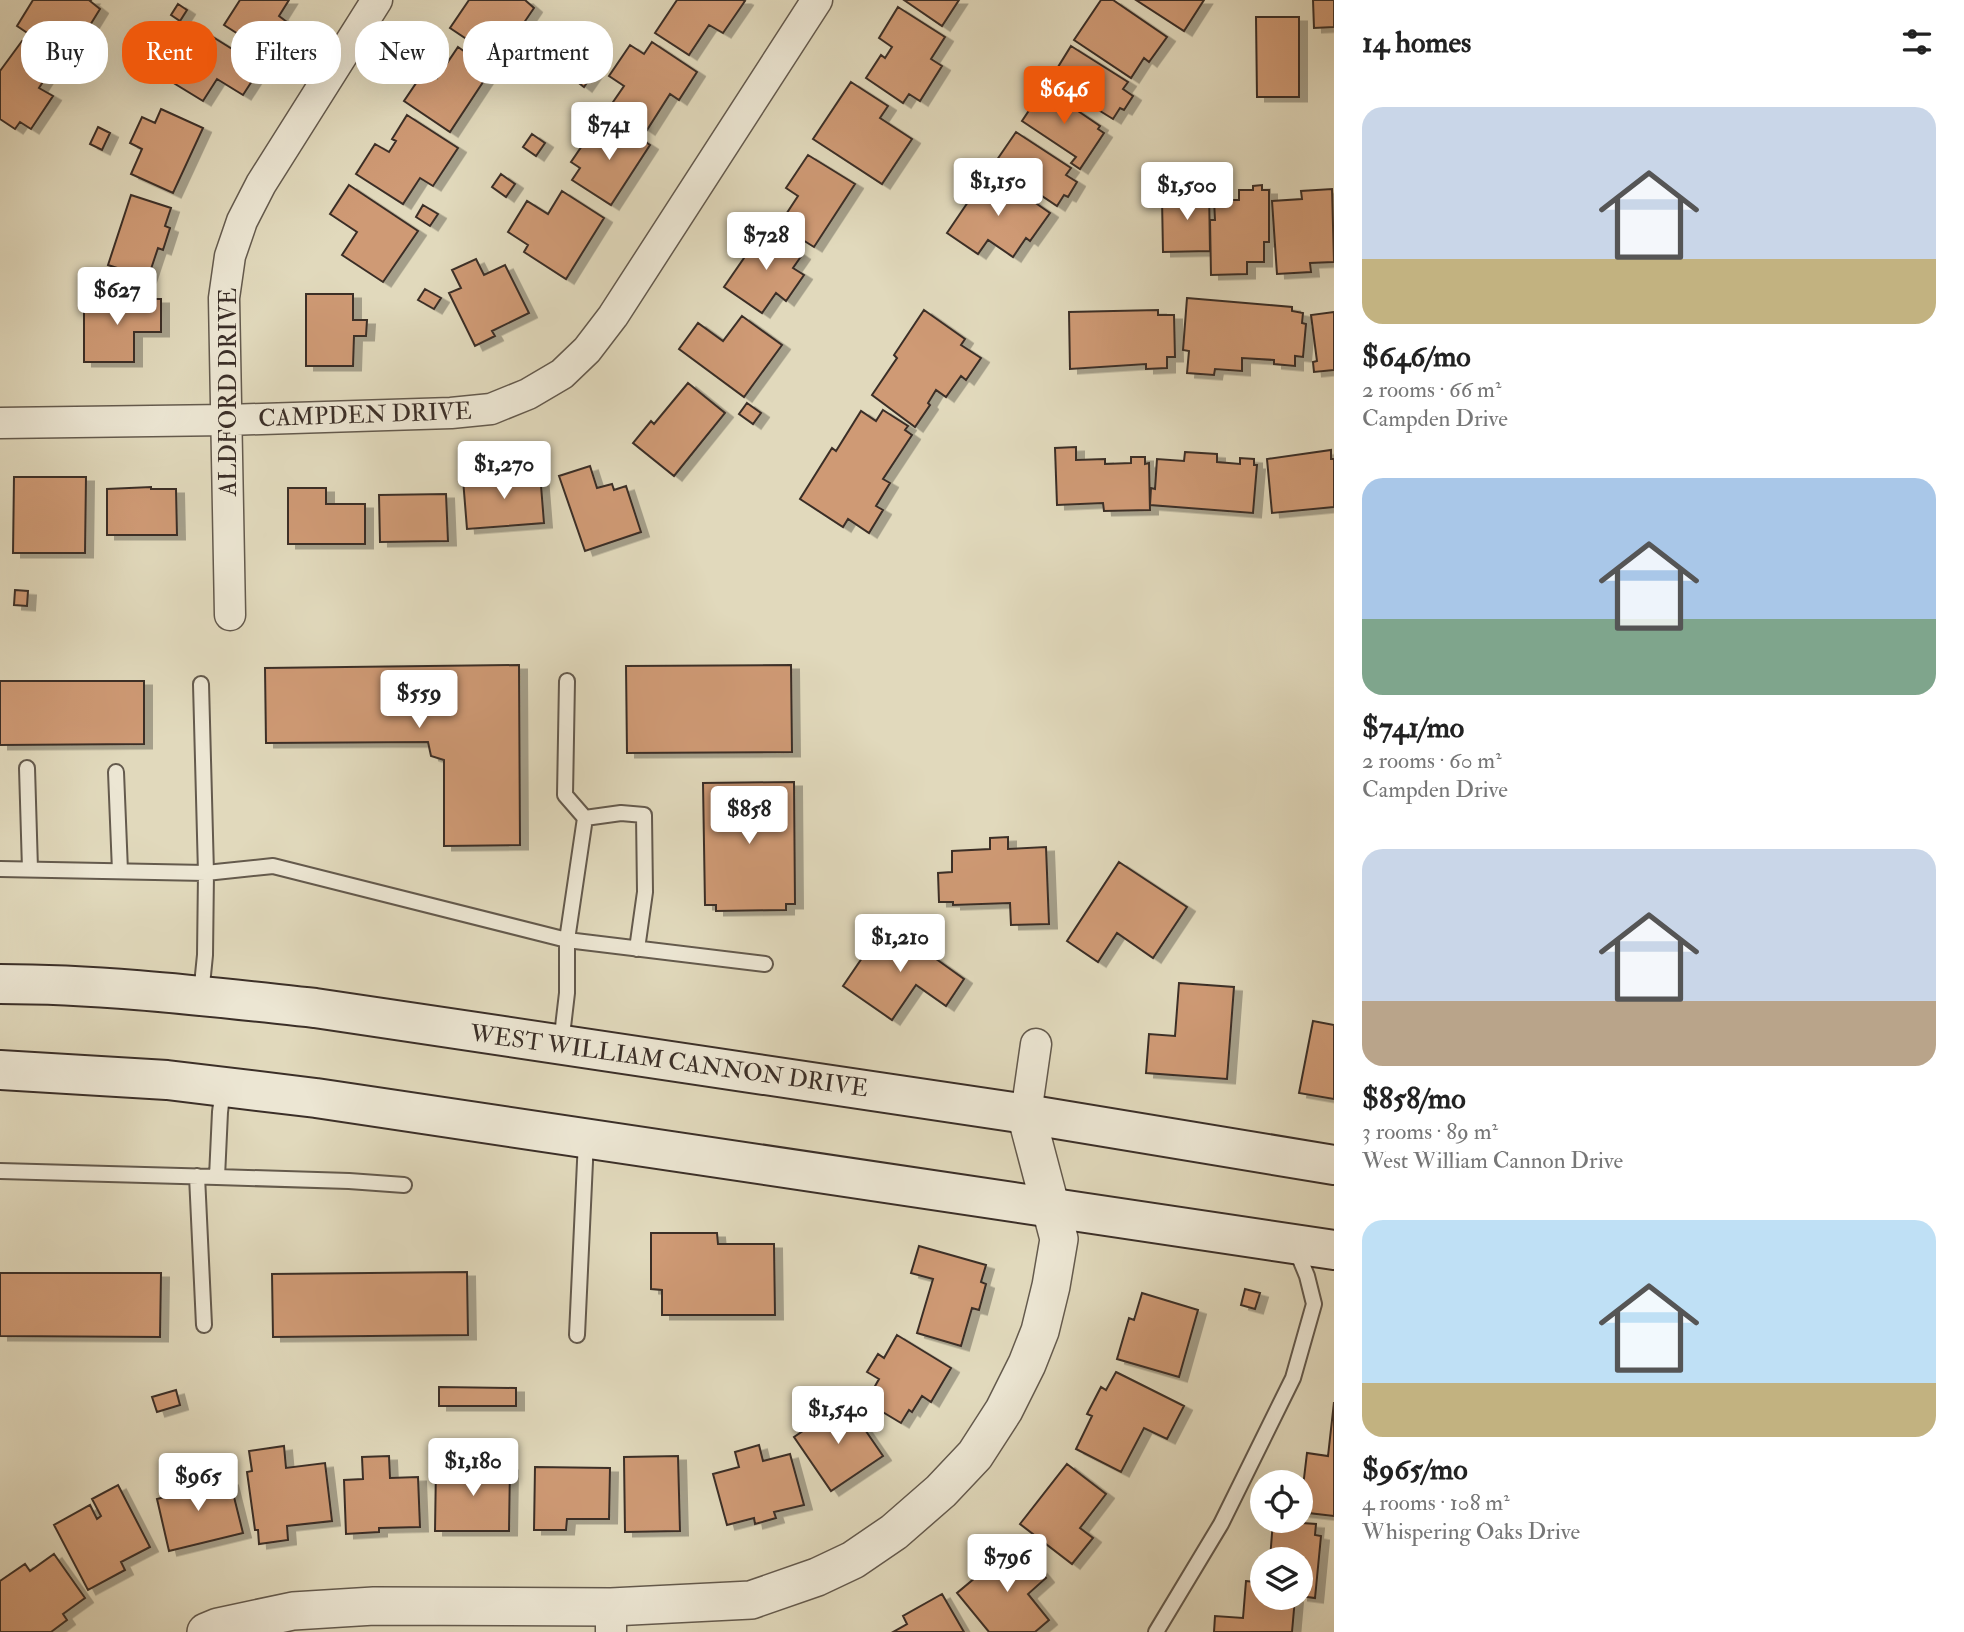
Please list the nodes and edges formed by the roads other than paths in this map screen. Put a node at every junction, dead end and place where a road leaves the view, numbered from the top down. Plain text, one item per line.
1 (377, 0) edge
2 (817, 0) edge
3 (227, 420) junction
4 (0, 423) edge
5 (230, 615) dead end
6 (566, 681) dead end
7 (201, 684) dead end
8 (27, 768) dead end
9 (116, 772) dead end
10 (585, 818) junction
11 (0, 869) edge
12 (30, 869) junction
13 (120, 871) junction
14 (206, 873) junction
15 (568, 940) junction
16 (637, 949) junction
17 (765, 964) dead end
18 (0, 984) edge
19 (201, 996) junction
20 (1035, 1044) dead end
21 (561, 1045) junction
22 (0, 1070) edge
23 (223, 1087) junction
24 (1026, 1114) junction
25 (586, 1139) junction
26 (1334, 1165) edge
27 (0, 1171) edge
28 (197, 1176) junction
29 (217, 1177) junction
30 (404, 1185) dead end
31 (1051, 1209) junction
32 (1294, 1244) junction
33 (1334, 1250) edge
34 (205, 1325) dead end
35 (577, 1335) dead end
36 (611, 1620) edge
37 (206, 1632) edge
38 (1156, 1632) edge

1 - 3 street, ALDFORD DRIVE
2 - 3 street, CAMPDEN DRIVE
3 - 4 street, CAMPDEN DRIVE
3 - 5 street, ALDFORD DRIVE
6 - 10 lane
7 - 14 lane
8 - 12 lane
9 - 13 lane
10 - 15 lane
10 - 16 lane
11 - 12 lane
12 - 13 lane
13 - 14 lane
14 - 15 lane
14 - 19 lane
15 - 16 lane
15 - 21 lane
16 - 17 lane
18 - 19 main road, WEST WILLIAM CANNON DRIVE
19 - 21 main road, WEST WILLIAM CANNON DRIVE
20 - 24 street
21 - 24 main road, WEST WILLIAM CANNON DRIVE
22 - 23 main road
23 - 25 main road
23 - 29 lane
24 - 26 main road, WEST WILLIAM CANNON DRIVE
24 - 31 street
25 - 31 main road
25 - 35 lane
27 - 28 lane
28 - 29 lane
28 - 34 lane
29 - 30 lane
31 - 32 main road
31 - 36 street
32 - 33 main road
32 - 38 lane
36 - 37 street

